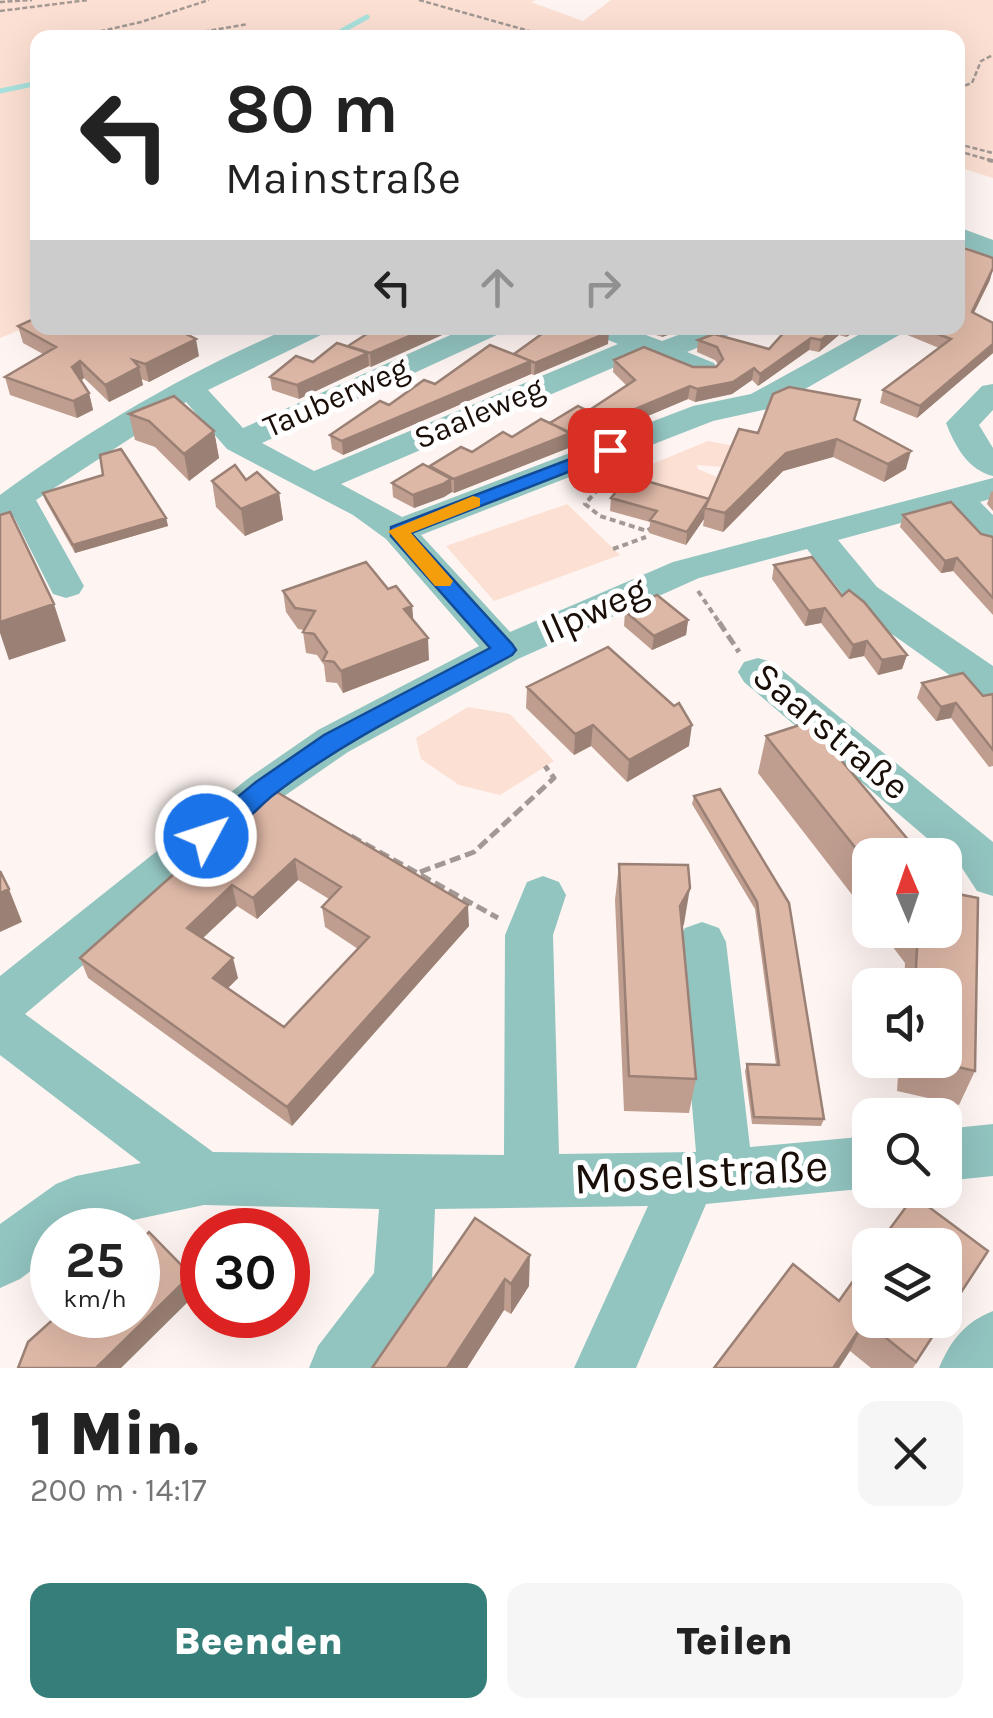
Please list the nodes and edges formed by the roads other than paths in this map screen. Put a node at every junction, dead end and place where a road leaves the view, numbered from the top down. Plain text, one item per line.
1 (965, 238) edge
2 (993, 250) edge
3 (299, 335) edge
4 (475, 335) edge
5 (622, 335) edge
6 (696, 335) edge
7 (879, 335) edge
8 (654, 347) junction
9 (703, 370) edge
10 (190, 388) junction
11 (993, 393) edge
12 (238, 442) junction
13 (993, 466) edge
14 (314, 483) junction
15 (974, 492) edge
16 (8, 505) edge
17 (398, 531) junction
18 (814, 534) junction
19 (993, 536) edge
20 (66, 586) dead end
21 (504, 650) junction
22 (758, 672) road end
23 (993, 686) edge
24 (993, 878) edge
25 (536, 914) road end
26 (702, 942) dead end
27 (0, 1005) edge
28 (0, 1025) edge
29 (993, 1150) edge
30 (962, 1153) edge
31 (852, 1164) edge
32 (708, 1177) junction
33 (204, 1178) junction
34 (532, 1180) junction
35 (408, 1183) junction
36 (0, 1259) edge
37 (993, 1341) edge
38 (340, 1368) edge
39 (605, 1368) edge
40 (970, 1368) edge

1 - 2 street
3 - 10 street
4 - 12 street, Tauberweg
5 - 8 street
6 - 8 street, Saaleweg
7 - 17 street
8 - 9 street
8 - 14 street, Saaleweg
10 - 12 street
10 - 16 street
11 - 13 street
12 - 14 street
14 - 17 street
15 - 18 street, Ilpweg
15 - 19 street
16 - 20 street
17 - 21 street
18 - 21 street, Ilpweg
18 - 23 street
21 - 27 street, Ilpweg
22 - 24 street, Saarstraße
25 - 34 street, Moselstraße
26 - 32 street
28 - 33 street
29 - 30 street
31 - 32 street, Moselstraße
32 - 34 street, Moselstraße
32 - 39 street
33 - 35 street, Moselstraße
33 - 36 street, Moselstraße
34 - 35 street, Moselstraße
35 - 38 street
37 - 40 street

